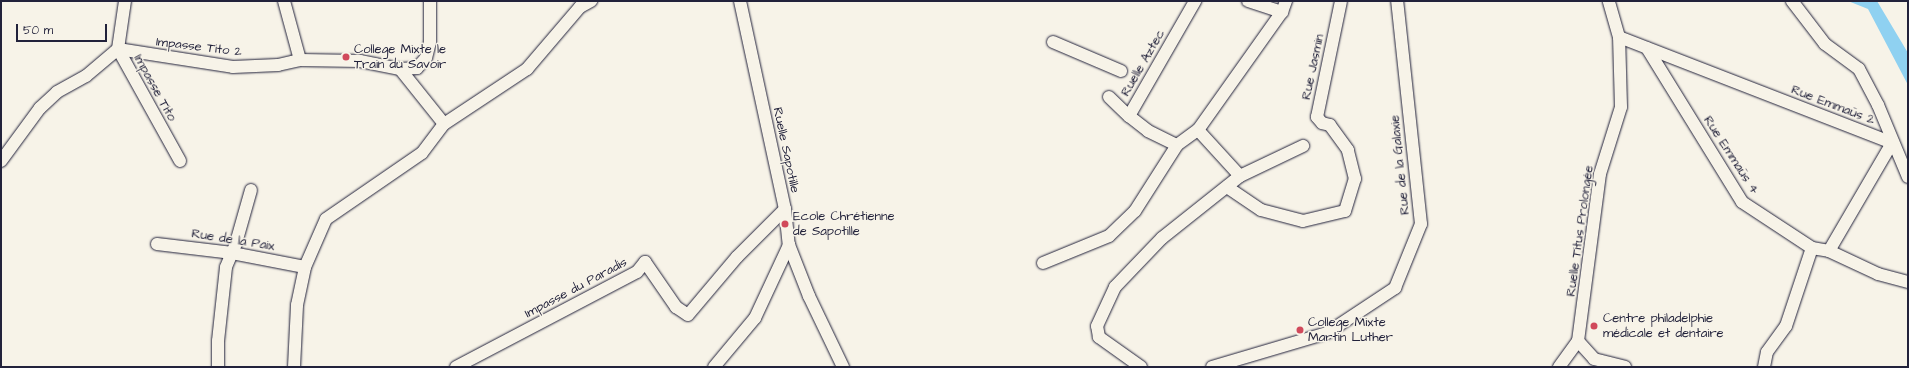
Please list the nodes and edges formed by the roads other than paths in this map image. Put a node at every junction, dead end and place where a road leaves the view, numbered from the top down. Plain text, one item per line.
1 (125, 1) edge
2 (284, 1) edge
3 (430, 1) edge
4 (591, 1) edge
5 (740, 1) edge
6 (1194, 1) edge
7 (1248, 1) edge
8 (1341, 1) edge
9 (1397, 1) edge
10 (1609, 1) edge
11 (1792, 1) edge
12 (1284, 6) edge
13 (1619, 37) junction
14 (1053, 42) dead end
15 (1647, 48) junction
16 (118, 49) junction
17 (300, 60) junction
18 (400, 69) junction
19 (1121, 71) dead end
20 (1110, 97) dead end
21 (1129, 116) junction
22 (444, 124) junction
23 (1198, 130) junction
24 (1892, 143) junction
25 (1177, 145) junction
26 (1303, 146) dead end
27 (1, 161) edge
28 (180, 161) dead end
29 (1240, 176) junction
30 (1908, 177) edge
31 (1227, 187) junction
32 (251, 190) dead end
33 (785, 209) junction
34 (157, 244) dead end
35 (789, 245) junction
36 (1812, 248) junction
37 (1829, 251) junction
38 (232, 253) junction
39 (1043, 263) dead end
40 (305, 266) junction
41 (1908, 282) edge
42 (1578, 341) junction
43 (1225, 365) edge
44 (218, 367) edge
45 (294, 367) edge
46 (456, 367) edge
47 (714, 367) edge
48 (843, 367) edge
49 (1141, 367) edge
50 (1212, 367) edge
51 (1560, 367) edge
52 (1625, 367) edge
53 (1764, 367) edge

1 - 16 street, Impasse Tito
2 - 17 street
3 - 18 street, Impasse Tito 2
4 - 22 street
5 - 33 street, Ruelle Sapotille
6 - 21 street, Ruelle Aztec
7 - 12 street
8 - 31 street, Rue Jasmin
9 - 43 street, Rue de la Galaxie
10 - 13 street, Ruelle Titus Prolongée
11 - 24 street
12 - 23 street
13 - 15 street, Rue Emmaüs 2
13 - 42 street, Ruelle Titus Prolongée
14 - 19 street
15 - 24 street, Rue Emmaüs 2
15 - 36 street, Rue Emmaüs 4
16 - 17 street, Impasse Tito 2
16 - 27 street
16 - 28 street, Impasse Tito
17 - 18 street, Impasse Tito 2
18 - 22 street
20 - 21 street, Ruelle Aztec
21 - 25 street
22 - 40 street
23 - 25 street
23 - 29 street
24 - 30 street
24 - 37 street
25 - 39 street
26 - 29 street
29 - 31 street
31 - 49 street
32 - 38 street
33 - 35 street, Ruelle Sapotille
33 - 46 street, Impasse du Paradis
34 - 38 street, Rue de la Paix
35 - 47 street
35 - 48 street, Ruelle Sapotille
36 - 37 street, Rue Emmaüs 4
36 - 53 street
37 - 41 street, Rue Emmaüs 4
38 - 40 street, Rue de la Paix
38 - 44 street
40 - 45 street
42 - 51 street, Ruelle Titus Prolongée
42 - 52 street
43 - 50 street, Rue de la Galaxie

